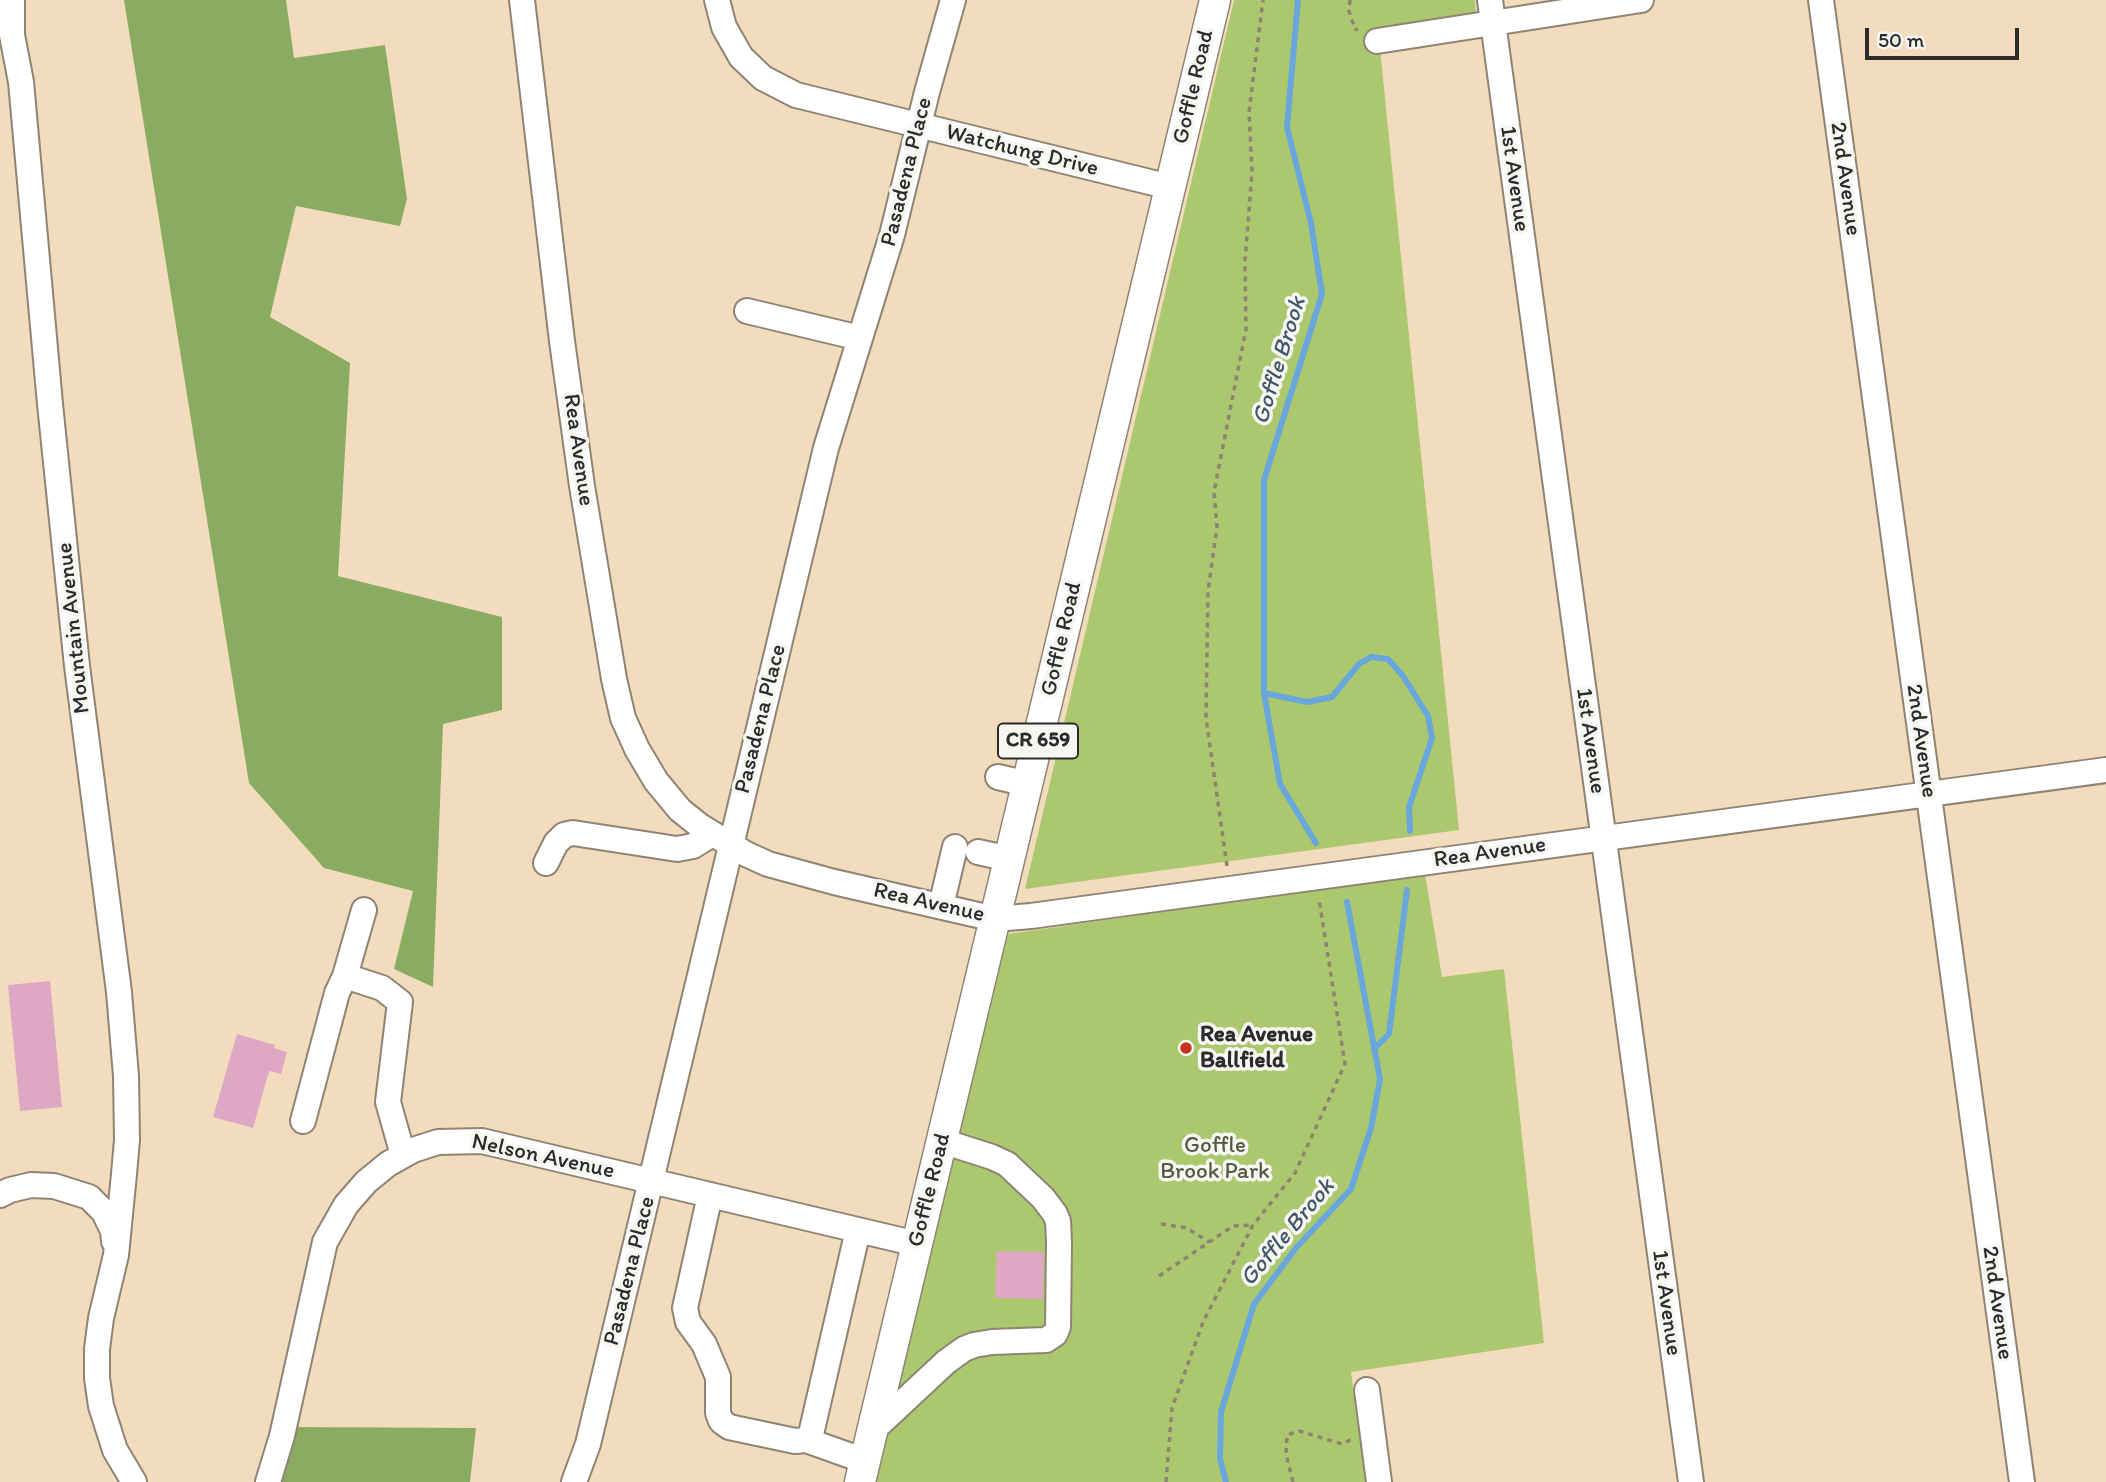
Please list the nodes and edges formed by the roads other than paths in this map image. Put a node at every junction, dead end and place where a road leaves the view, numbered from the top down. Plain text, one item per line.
1 (12, 0) edge
2 (522, 0) edge
3 (717, 0) edge
4 (953, 0) edge
5 (1215, 0) edge
6 (1641, 0) edge
7 (1821, 0) edge
8 (1492, 11) edge
9 (1377, 41) road end
10 (919, 126) junction
11 (1170, 187) junction
12 (747, 311) dead end
13 (860, 338) junction
14 (2106, 770) edge
15 (998, 777) dead end
16 (1028, 784) junction
17 (1928, 794) junction
18 (1603, 838) junction
19 (721, 840) junction
20 (1010, 859) junction
21 (546, 863) dead end
22 (941, 906) junction
23 (364, 910) dead end
24 (995, 919) junction
25 (345, 976) junction
26 (303, 1122) dead end
27 (942, 1141) junction
28 (404, 1155) junction
29 (652, 1181) junction
30 (0, 1195) edge
31 (710, 1195) junction
32 (858, 1230) junction
33 (917, 1244) junction
34 (116, 1255) junction
35 (1367, 1390) dead end
36 (872, 1431) junction
37 (806, 1440) junction
38 (862, 1472) edge
39 (274, 1475) edge
40 (134, 1482) edge
41 (574, 1482) edge
42 (1379, 1482) edge
43 (1691, 1482) edge
44 (2022, 1482) edge

1 - 34 street, Mountain Avenue
2 - 19 street, Rea Avenue
3 - 10 street, Watchung Drive
4 - 10 street, Pasadena Place
5 - 11 main road, Goffle Road / CR 659
6 - 8 street
7 - 17 street, 2nd Avenue
8 - 9 street
8 - 18 street, 1st Avenue
10 - 11 street, Watchung Drive
10 - 13 street, Pasadena Place
11 - 16 main road, Goffle Road / CR 659
12 - 13 street
13 - 19 street, Pasadena Place
14 - 17 street, Rea Avenue
15 - 16 street
16 - 20 main road, Goffle Road / CR 659
17 - 18 street, Rea Avenue
17 - 44 street, 2nd Avenue
18 - 24 street, Rea Avenue
18 - 43 street, 1st Avenue
19 - 21 street
19 - 22 street, Rea Avenue
19 - 29 street, Pasadena Place
20 - 22 street
20 - 24 main road, Goffle Road / CR 659
22 - 24 street, Rea Avenue
23 - 25 street
24 - 27 main road, Goffle Road / CR 659
25 - 26 street
25 - 28 street
27 - 33 main road, Goffle Road / CR 659
27 - 36 street
28 - 29 street, Nelson Avenue
28 - 39 street, Nelson Avenue
29 - 31 street, Nelson Avenue
29 - 41 street, Pasadena Place
30 - 34 street
31 - 32 street, Nelson Avenue
31 - 37 street
32 - 33 street, Nelson Avenue
32 - 37 street
33 - 36 main road, Goffle Road / CR 659
34 - 40 street
35 - 42 street
36 - 38 main road, Goffle Road / CR 659
37 - 38 street

